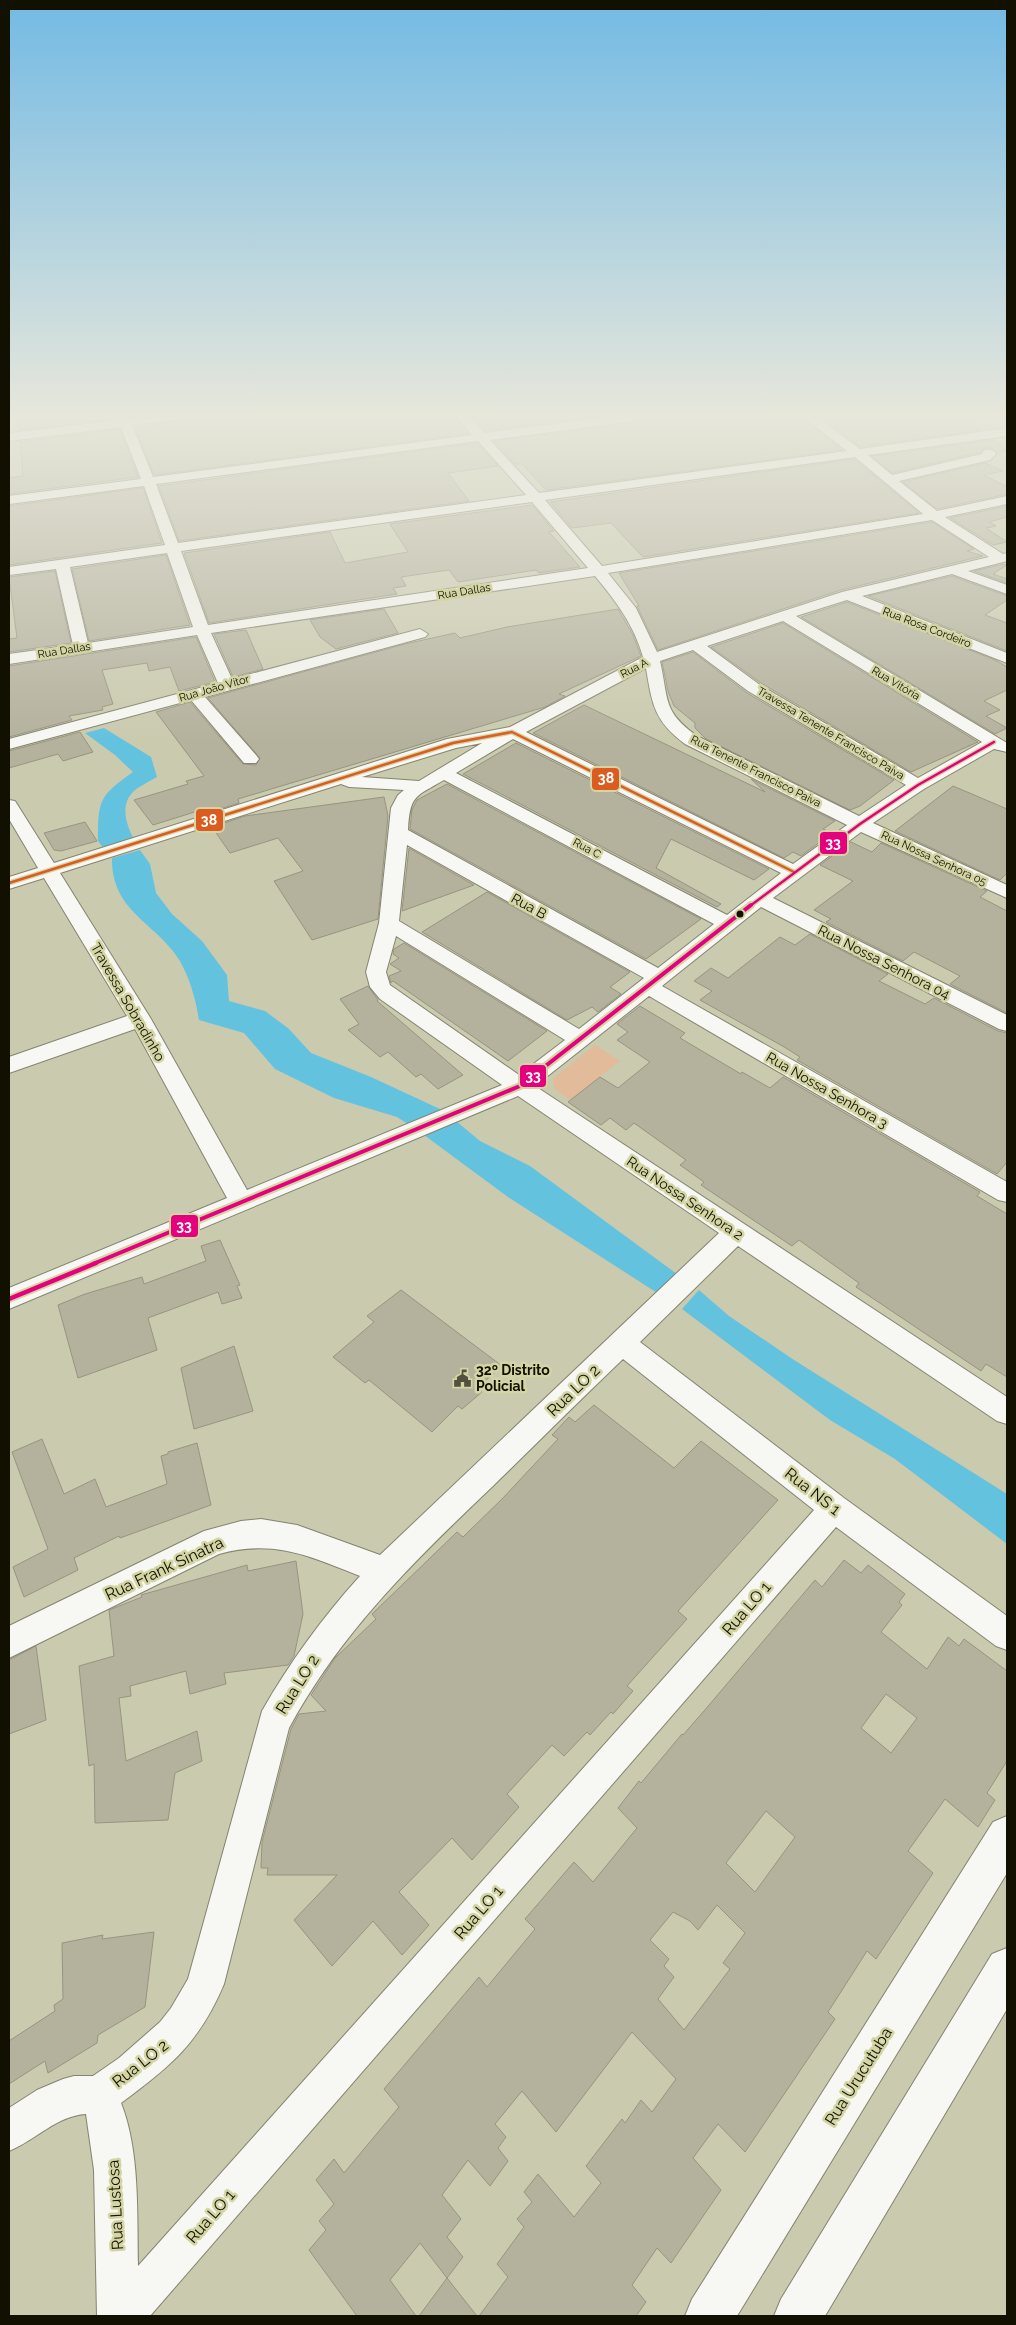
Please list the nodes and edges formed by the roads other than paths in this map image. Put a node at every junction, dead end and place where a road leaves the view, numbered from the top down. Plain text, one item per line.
1 (163, 524) edge
2 (340, 524) edge
3 (559, 524) edge
4 (882, 524) edge
5 (948, 524) edge
6 (172, 548) junction
7 (1003, 558) edge
8 (62, 563) junction
9 (953, 570) junction
10 (9, 571) edge
11 (598, 571) junction
12 (1007, 590) edge
13 (847, 595) junction
14 (785, 616) junction
15 (202, 630) junction
16 (420, 634) dead end
17 (696, 645) junction
18 (81, 647) junction
19 (1007, 658) edge
20 (9, 659) edge
21 (651, 659) junction
22 (226, 684) junction
23 (194, 694) junction
24 (512, 732) junction
25 (9, 744) edge
26 (1001, 746) edge
27 (250, 759) dead end
28 (444, 773) junction
29 (330, 782) junction
30 (918, 785) junction
31 (422, 786) junction
32 (9, 806) edge
33 (860, 824) junction
34 (399, 833) junction
35 (50, 871) junction
36 (794, 872) junction
37 (9, 883) edge
38 (1007, 892) edge
39 (760, 899) junction
40 (389, 923) junction
41 (729, 924) junction
42 (376, 972) joint
43 (652, 982) junction
44 (140, 1019) junction
45 (1007, 1024) edge
46 (580, 1039) junction
47 (9, 1065) edge
48 (520, 1086) junction
49 (1007, 1193) edge
50 (241, 1201) junction
51 (736, 1232) junction
52 (9, 1299) edge
53 (622, 1343) junction
54 (1007, 1412) edge
55 (834, 1508) junction
56 (383, 1571) junction
57 (1007, 1635) edge
58 (9, 1642) edge
59 (1007, 1836) edge
60 (1007, 1969) edge
61 (98, 2096) junction
62 (9, 2131) edge
63 (118, 2316) edge
64 (122, 2316) edge
65 (709, 2316) edge
66 (798, 2316) edge

1 - 6 street
2 - 6 street
3 - 11 street, Rua Tenente Francisco Paiva
4 - 11 street, Rua Dallas
5 - 7 street
6 - 8 street
6 - 15 street
7 - 9 street, Rua A
8 - 10 street
8 - 18 street
9 - 12 street
9 - 13 street, Rua A
11 - 15 street, Rua Dallas
11 - 21 street, Rua Tenente Francisco Paiva
13 - 14 street, Rua A
13 - 19 street, Rua Rosa Cordeiro
14 - 17 street, Rua A
14 - 26 street, Rua Vitória
15 - 18 street, Rua Dallas
15 - 22 street
16 - 22 street, Rua João Vítor
17 - 21 street, Rua A
17 - 30 street, Travessa Tenente Francisco Paiva
18 - 20 street, Rua Dallas
21 - 24 street, Rua A
21 - 33 street, Rua Tenente Francisco Paiva
22 - 23 street, Rua João Vítor
23 - 25 street, Rua João Vítor
23 - 27 street
24 - 28 street, Rua A
24 - 29 street
24 - 36 street
26 - 30 street
28 - 31 street, Rua A
28 - 41 street, Rua C
29 - 31 street
29 - 35 street
30 - 33 street
31 - 34 street, Rua A
32 - 35 street, Travessa Sobradinho
33 - 36 street
33 - 38 street, Rua Nossa Senhora 05
34 - 40 street, Rua A
34 - 43 street, Rua B
35 - 37 street
35 - 44 street, Travessa Sobradinho
36 - 39 street
39 - 41 street
39 - 45 street, Rua Nossa Senhora 04
40 - 42 street, Rua A
40 - 46 street
41 - 43 street
42 - 48 street, Rua Nossa Senhora 2
43 - 46 street
43 - 49 street, Rua Nossa Senhora 3
44 - 47 street
44 - 50 street, Travessa Sobradinho
46 - 48 street
48 - 50 street
48 - 51 street, Rua Nossa Senhora 2
50 - 52 street
51 - 53 street, Rua LO 2
51 - 54 street, Rua Nossa Senhora 2
53 - 55 street, Rua NS 1
53 - 56 street, Rua LO 2
55 - 57 street, Rua NS 1
55 - 64 street, Rua LO 1
56 - 58 street, Rua Frank Sinatra
56 - 61 street, Rua LO 2
59 - 65 street, Rua Urucutuba
60 - 66 street
61 - 62 street
61 - 63 street, Rua Lustosa

